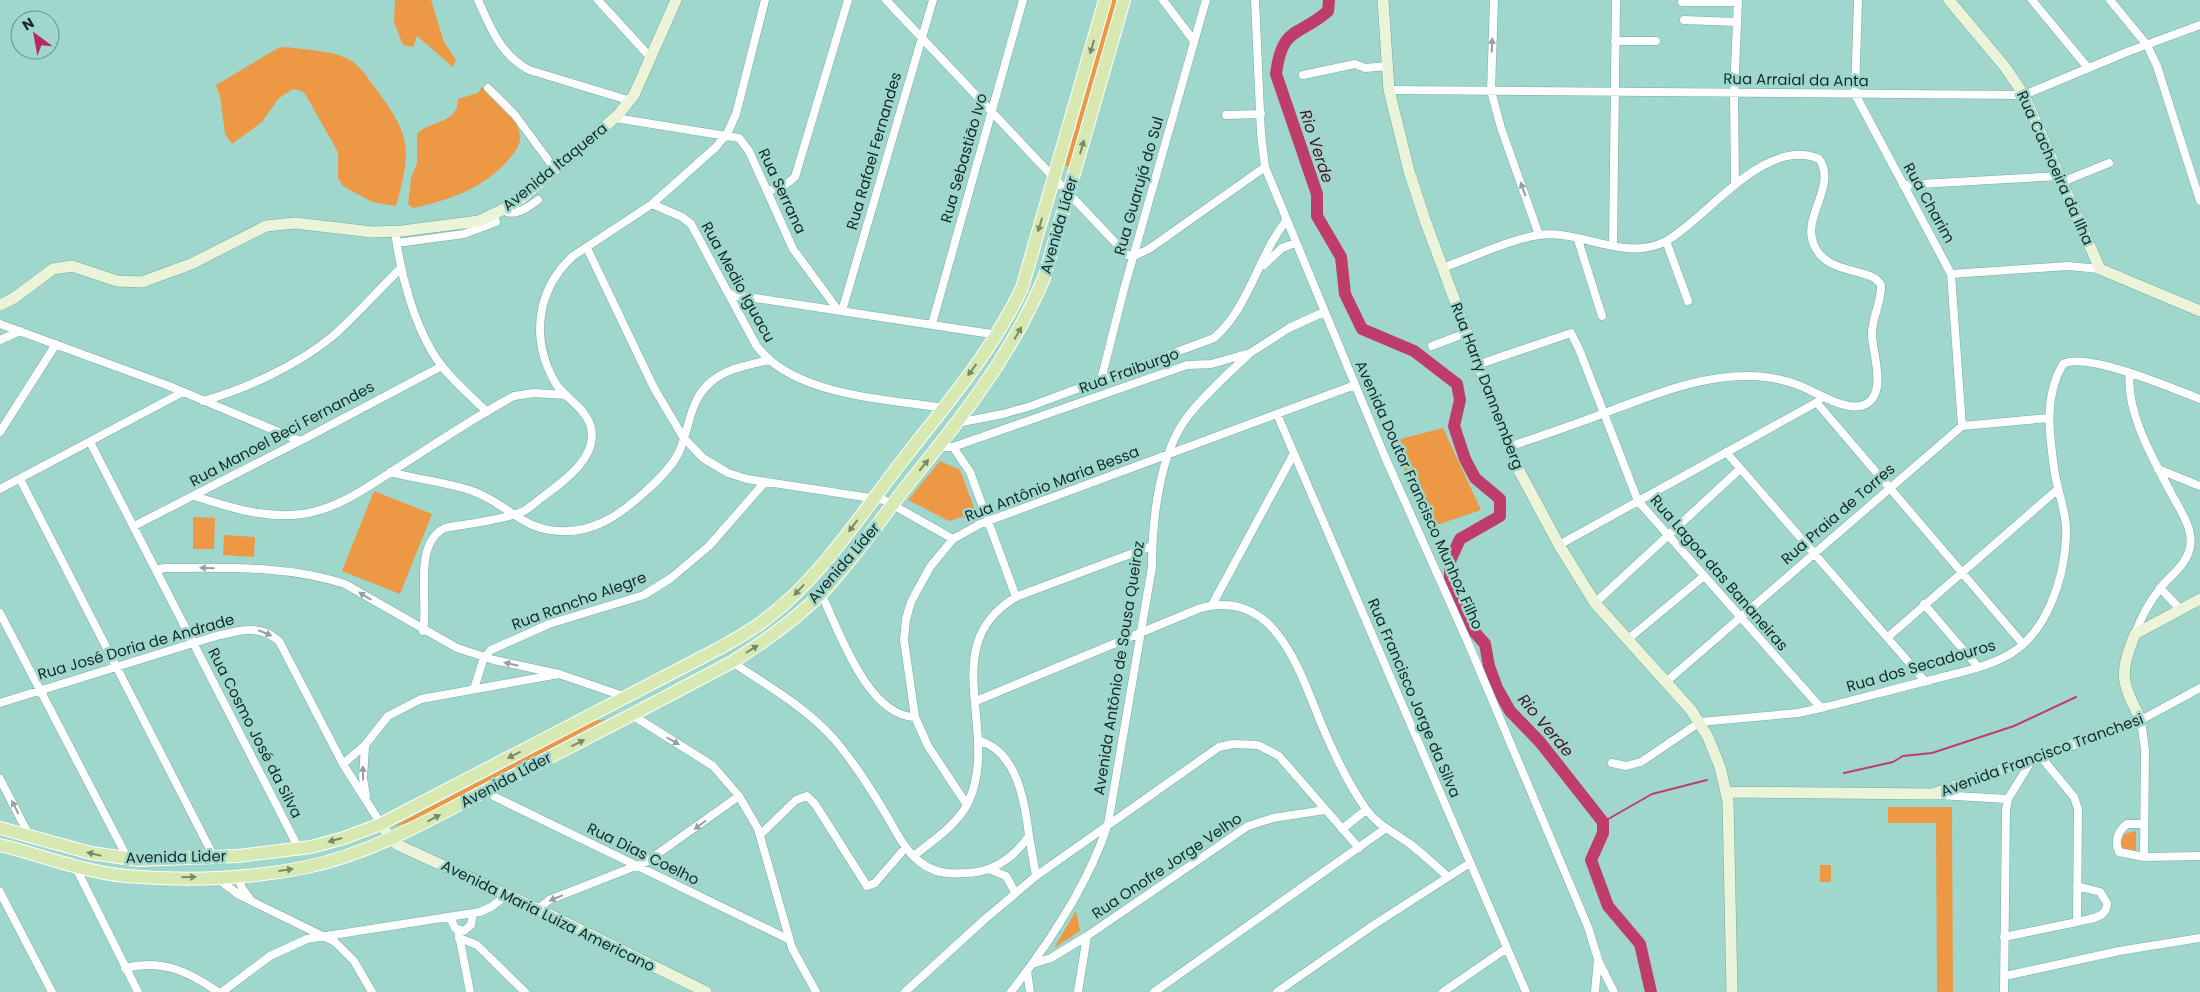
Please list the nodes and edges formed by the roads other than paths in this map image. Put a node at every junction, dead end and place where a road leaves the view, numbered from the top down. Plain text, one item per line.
1 (478, 0) edge
2 (598, 0) edge
3 (676, 0) edge
4 (765, 0) edge
5 (848, 0) edge
6 (886, 0) edge
7 (933, 0) edge
8 (1023, 0) edge
9 (1105, 0) edge
10 (1124, 0) edge
11 (1164, 0) edge
12 (1206, 0) edge
13 (1255, 0) edge
14 (1383, 0) edge
15 (1494, 0) edge
16 (1616, 0) edge
17 (1858, 0) edge
18 (1949, 0) edge
19 (2032, 0) edge
20 (2110, 0) edge
21 (1738, 1) edge
22 (1682, 2) dead end
23 (1684, 20) dead end
24 (1737, 22) junction
25 (2200, 25) edge
26 (922, 39) junction
27 (1194, 41) junction
28 (1615, 41) junction
29 (1656, 42) dead end
30 (2147, 45) junction
31 (650, 57) junction
32 (1388, 66) junction
33 (2088, 68) junction
34 (1303, 75) dead end
35 (488, 88) dead end
36 (1389, 90) junction
37 (1492, 91) junction
38 (1614, 91) junction
39 (1734, 92) junction
40 (1855, 94) junction
41 (2024, 95) junction
42 (631, 100) junction
43 (991, 112) junction
44 (1261, 114) junction
45 (1226, 115) dead end
46 (615, 118) junction
47 (727, 134) junction
48 (2109, 163) dead end
49 (1265, 167) junction
50 (554, 168) junction
51 (1054, 178) junction
52 (2061, 179) junction
53 (1734, 185) junction
54 (1903, 185) junction
55 (768, 191) junction
56 (1068, 194) junction
57 (538, 200) dead end
58 (2200, 201) edge
59 (652, 204) junction
60 (498, 212) junction
61 (1286, 221) junction
62 (1539, 235) junction
63 (396, 237) junction
64 (1578, 240) junction
65 (1666, 241) junction
66 (1296, 243) junction
67 (1613, 246) junction
68 (587, 248) junction
69 (1134, 256) junction
70 (401, 268) junction
71 (1442, 268) junction
72 (2100, 269) junction
73 (1257, 274) junction
74 (1951, 274) junction
75 (729, 294) junction
76 (1688, 301) dead end
77 (0, 305) edge
78 (840, 310) junction
79 (2200, 311) edge
80 (1324, 312) junction
81 (1602, 316) dead end
82 (0, 324) edge
83 (932, 324) junction
84 (20, 331) junction
85 (1466, 333) junction
86 (998, 334) junction
87 (0, 340) edge
88 (56, 344) junction
89 (1432, 346) dead end
90 (1250, 354) junction
91 (768, 360) junction
92 (1477, 364) junction
93 (442, 366) junction
94 (2130, 373) junction
95 (1102, 380) junction
96 (1355, 385) junction
97 (183, 392) junction
98 (566, 395) junction
99 (1825, 397) junction
100 (2200, 399) edge
101 (203, 401) junction
102 (1817, 403) junction
103 (944, 408) junction
104 (487, 412) junction
105 (1276, 414) junction
106 (1604, 414) junction
107 (2049, 418) junction
108 (957, 423) junction
109 (1962, 426) junction
110 (0, 432) edge
111 (683, 437) junction
112 (300, 441) junction
113 (90, 442) junction
114 (938, 447) junction
115 (953, 447) junction
116 (1508, 447) junction
117 (1726, 452) junction
118 (1166, 455) junction
119 (1293, 455) junction
120 (2158, 469) junction
121 (1740, 470) junction
122 (390, 472) junction
123 (20, 479) junction
124 (764, 482) junction
125 (2200, 486) edge
126 (0, 489) edge
127 (1889, 489) junction
128 (2058, 489) junction
129 (194, 496) junction
130 (874, 497) junction
131 (1638, 501) junction
132 (893, 504) junction
133 (512, 515) junction
134 (989, 520) junction
135 (134, 526) junction
136 (1670, 536) junction
137 (953, 539) junction
138 (1559, 545) junction
139 (1152, 546) junction
140 (1813, 553) junction
141 (156, 570) junction
142 (1961, 572) junction
143 (1704, 576) junction
144 (2160, 588) junction
145 (822, 593) junction
146 (1016, 598) junction
147 (2200, 599) edge
148 (1595, 603) junction
149 (1924, 604) junction
150 (1212, 605) junction
151 (2180, 610) junction
152 (0, 613) edge
153 (1739, 617) junction
154 (422, 631) junction
155 (1141, 632) junction
156 (2135, 634) junction
157 (1888, 636) junction
158 (1627, 640) junction
159 (194, 643) junction
160 (2023, 644) junction
161 (484, 657) junction
162 (697, 660) junction
163 (732, 662) junction
164 (118, 667) junction
165 (1978, 667) junction
166 (559, 674) junction
167 (1667, 681) junction
168 (1925, 681) junction
169 (474, 688) junction
170 (2200, 688) edge
171 (40, 690) junction
172 (626, 697) junction
173 (976, 701) junction
174 (0, 702) edge
175 (1821, 708) junction
176 (632, 715) junction
177 (915, 718) junction
178 (2141, 720) junction
179 (1700, 722) junction
180 (980, 741) junction
181 (365, 746) junction
182 (2036, 757) junction
183 (1612, 763) dead end
184 (343, 764) junction
185 (0, 780) edge
186 (488, 789) junction
187 (1727, 792) junction
188 (1933, 794) junction
189 (739, 796) junction
190 (2008, 800) junction
191 (366, 801) junction
192 (967, 805) junction
193 (1325, 810) junction
194 (1366, 810) junction
195 (380, 824) junction
196 (1108, 824) junction
197 (2144, 824) junction
198 (0, 828) edge
199 (1386, 828) junction
200 (1342, 829) junction
201 (29, 835) junction
202 (760, 835) junction
203 (1029, 836) junction
204 (391, 839) junction
205 (0, 844) edge
206 (906, 847) junction
207 (1359, 848) junction
208 (299, 849) junction
209 (265, 854) joint
210 (914, 856) junction
211 (2200, 856) edge
212 (214, 857) junction
213 (2144, 857) junction
214 (128, 859) junction
215 (1470, 863) junction
216 (75, 866) junction
217 (637, 866) junction
218 (991, 870) junction
219 (237, 875) junction
220 (141, 876) joint
221 (1036, 876) junction
222 (215, 877) junction
223 (1448, 877) junction
224 (2077, 886) junction
225 (0, 892) edge
226 (1015, 892) junction
227 (508, 895) junction
228 (251, 901) junction
229 (538, 909) junction
230 (472, 913) junction
231 (450, 917) junction
232 (2077, 922) junction
233 (459, 934) junction
234 (321, 935) junction
235 (1087, 936) junction
236 (2004, 937) junction
237 (2200, 938) edge
238 (788, 939) junction
239 (1507, 948) junction
240 (1598, 959) junction
241 (125, 968) junction
242 (1030, 968) junction
243 (2005, 976) junction
244 (52, 992) edge
245 (138, 992) edge
246 (218, 992) edge
247 (222, 992) edge
248 (372, 992) edge
249 (470, 992) edge
250 (525, 992) edge
251 (706, 992) edge
252 (816, 992) edge
253 (906, 992) edge
254 (1011, 992) edge
255 (1030, 992) edge
256 (1078, 992) edge
257 (1154, 992) edge
258 (1277, 992) edge
259 (1443, 992) edge
260 (1526, 992) edge
261 (1595, 992) edge
262 (1614, 992) edge
263 (1732, 992) edge
264 (2004, 992) edge

1 - 42 street
2 - 31 street
3 - 31 street, Avenida Itaquera
4 - 47 street
5 - 55 street
6 - 26 street
7 - 26 street, Rua Rafael Fernandes
8 - 43 street, Rua Sebastião Ivo
9 -> 51 main road, Avenida Líder
56 -> 10 main road, Avenida Líder
11 - 27 street
12 - 27 street, Rua Guarujá do Sul
13 - 44 street, Avenida Doutor Francisco Munhoz Filho
14 - 32 street, Rua Harry Dannemberg
37 -> 15 street
16 - 28 street
17 - 40 street, Rua Charim
18 - 41 street, Rua Cachoeira da Ilha
19 - 33 street
20 - 30 street
21 - 22 street
21 - 24 street
23 - 24 street
24 - 39 street
25 - 30 street, Rua Arraial da Anta
26 - 43 street
26 - 78 street, Rua Rafael Fernandes
27 - 69 street, Rua Guarujá do Sul
28 - 29 street
28 - 38 street
30 - 33 street, Rua Arraial da Anta
30 - 58 street
31 - 42 street, Avenida Itaquera
32 - 34 street
32 - 36 street, Rua Harry Dannemberg
33 - 41 street, Rua Arraial da Anta
35 - 50 street
36 - 37 street, Rua Arraial da Anta
36 - 71 street, Rua Harry Dannemberg
37 - 38 street, Rua Arraial da Anta
62 -> 37 street
38 - 39 street, Rua Arraial da Anta
38 - 67 street
39 - 40 street, Rua Arraial da Anta
39 - 53 street
40 - 41 street, Rua Arraial da Anta
40 - 54 street, Rua Charim
41 - 52 street, Rua Cachoeira da Ilha
42 - 46 street, Avenida Itaquera
43 - 51 street
43 - 83 street, Rua Sebastião Ivo
44 - 45 street
44 - 49 street, Avenida Doutor Francisco Munhoz Filho
46 - 47 street, Rua Serrana
46 - 50 street, Avenida Itaquera
47 - 55 street, Rua Serrana
47 - 59 street
48 - 52 street
49 - 61 street, Avenida Doutor Francisco Munhoz Filho
49 - 69 street
50 - 60 street, Avenida Itaquera
51 - 56 street
51 -> 86 main road, Avenida Líder
52 - 54 street
52 - 72 street, Rua Cachoeira da Ilha
53 - 65 street
53 - 99 street
54 - 74 street, Rua Charim
55 - 78 street, Rua Serrana
56 - 69 street
108 -> 56 main road, Avenida Líder
57 - 60 street
59 - 68 street
59 - 75 street, Rua Medio Iguacu
60 - 63 street, Avenida Itaquera
61 - 66 street, Avenida Doutor Francisco Munhoz Filho
61 - 73 street, Rua Fraiburgo
62 - 64 street
62 - 71 street
63 - 70 street
63 - 77 street, Avenida Itaquera
64 - 67 street
64 - 81 street
65 - 67 street
65 - 76 street
66 - 73 street, Rua Fraiburgo
66 - 80 street, Avenida Doutor Francisco Munhoz Filho
68 - 98 street
68 - 111 street
69 - 95 street, Rua Guarujá do Sul
70 - 93 street
70 - 101 street
71 - 85 street, Rua Harry Dannemberg
72 - 74 street
72 - 79 street
73 - 95 street, Rua Fraiburgo
74 - 109 street, Rua Charim
75 - 78 street
75 - 91 street, Rua Medio Iguacu
78 - 83 street
80 - 90 street, Rua Fraiburgo
80 - 96 street, Avenida Doutor Francisco Munhoz Filho
82 - 84 street
83 - 86 street
84 - 87 street
84 - 88 street
85 - 89 street
85 - 92 street, Rua Harry Dannemberg
86 -> 103 main road, Avenida Líder
88 - 97 street
88 - 110 street
90 - 115 street, Rua Fraiburgo
90 - 118 street, Avenida Antônio de Sousa Queiroz
91 - 103 street, Rua Medio Iguacu
91 - 111 street
92 - 106 street, Rua Lagoa das Bananeiras
92 - 116 street, Rua Harry Dannemberg
93 - 104 street
93 - 112 street, Rua Manoel Beci Fernandes
94 - 100 street
94 - 107 street, Rua dos Secadouros
94 - 120 street
95 - 108 street, Rua Fraiburgo
96 - 105 street, Rua Antônio Maria Bessa
96 - 240 street, Avenida Doutor Francisco Munhoz Filho
97 - 101 street
97 - 113 street
98 - 104 street
98 - 133 street
99 - 102 street
99 - 106 street
101 - 112 street
102 - 117 street
102 - 127 street
103 - 130 main road, Avenida Líder
104 - 122 street
105 - 118 street, Rua Antônio Maria Bessa
105 - 119 street, Rua Francisco Jorge da Silva
106 - 116 street
106 - 131 street, Rua Lagoa das Bananeiras
107 - 109 street
107 - 128 street, Rua dos Secadouros
108 - 114 main road, Avenida Líder
109 - 127 street, Rua Praia de Torres
111 - 124 street
111 - 133 street
112 - 129 street, Rua Manoel Beci Fernandes
113 - 123 street
113 - 135 street, Rua Cosmo José da Silva
114 - 115 street, Rua Fraiburgo
132 -> 114 main road, Avenida Líder
115 - 134 street
116 - 138 street, Rua Harry Dannemberg
117 - 121 street
117 - 131 street
118 - 134 street, Rua Antônio Maria Bessa
118 - 139 street, Avenida Antônio de Sousa Queiroz
119 - 150 street
119 - 215 street, Rua Francisco Jorge da Silva
120 - 125 street
120 - 144 street
121 - 136 street
121 - 140 street
122 - 129 street
122 - 133 street
123 - 126 street
123 - 164 street
124 - 130 street
124 - 161 street, Rua Rancho Alegre
127 - 140 street, Rua Praia de Torres
127 - 142 street
128 - 142 street
128 - 160 street, Rua dos Secadouros
129 - 135 street, Rua Manoel Beci Fernandes
130 - 132 street
130 -> 162 main road, Avenida Líder
131 - 136 street, Rua Lagoa das Bananeiras
131 - 138 street
132 - 137 street
132 - 145 main road, Avenida Líder
133 - 154 street
134 - 137 street, Rua Antônio Maria Bessa
134 - 146 street
135 - 141 street, Rua Cosmo José da Silva
136 - 143 street, Rua Lagoa das Bananeiras
136 - 148 street
137 - 177 street, Rua Antônio Maria Bessa
138 - 148 street, Rua Harry Dannemberg
139 - 146 street
139 - 155 street, Avenida Antônio de Sousa Queiroz
140 - 153 street, Rua Praia de Torres
140 - 157 street
154 -> 141 street
141 - 159 street, Rua Cosmo José da Silva
142 - 149 street
142 - 160 street
143 - 153 street, Rua Lagoa das Bananeiras
143 - 158 street
144 - 151 street
144 - 156 street
163 -> 145 main road, Avenida Líder
145 - 177 street
146 - 173 street
147 - 151 street
148 - 158 street, Rua Harry Dannemberg
149 - 157 street
149 - 165 street
150 - 155 street
150 - 194 street
151 - 156 street
152 - 171 street
153 - 167 street, Rua Praia de Torres
153 - 175 street, Rua Lagoa das Bananeiras
154 - 161 street
155 - 173 street
155 - 196 street, Avenida Antônio de Sousa Queiroz
156 - 178 street
157 - 168 street
158 - 167 street, Rua Harry Dannemberg
159 - 164 street, Rua José Doria de Andrade
159 -> 184 street, Rua José Doria de Andrade
159 - 208 street, Rua Cosmo José da Silva
160 - 165 street, Rua dos Secadouros
166 -> 161 street
161 - 169 street
162 - 172 main road, Avenida Líder
162 - 176 main road
163 - 176 main road, Avenida Líder
163 - 206 street
164 - 171 street, Rua José Doria de Andrade
164 - 212 street
165 - 168 street, Rua dos Secadouros
166 - 169 street
166 - 172 street
167 - 179 street, Rua Harry Dannemberg
168 - 175 street, Rua dos Secadouros
169 - 181 street
170 - 178 street, Avenida Francisco Tranchesi
171 - 174 street, Rua José Doria de Andrade
171 - 214 street
172 -> 195 main road, Avenida Líder
173 - 180 street
175 - 179 street, Rua dos Secadouros
186 -> 176 main road, Avenida Líder
176 -> 189 street
177 - 192 street, Rua Antônio Maria Bessa
178 - 182 street, Avenida Francisco Tranchesi
178 - 197 street
179 - 183 street
179 - 187 street, Rua Harry Dannemberg
180 - 192 street
180 - 203 street
181 - 184 street
191 -> 181 street
182 - 188 street, Avenida Francisco Tranchesi
182 - 190 street
182 - 224 street
184 - 191 street, Rua José Doria de Andrade
201 -> 185 street
204 -> 186 main road, Avenida Líder
186 - 217 street, Rua Dias Coelho
187 - 188 street, Avenida Francisco Tranchesi
187 - 263 street, Rua Harry Dannemberg
188 - 190 street
189 - 202 street
189 -> 217 street
190 - 236 street
191 - 195 street, Rua José Doria de Andrade
192 - 210 street
193 - 196 street
193 - 200 street
193 - 235 street, Rua Onofre Jorge Velho
194 - 199 street
194 - 200 street
195 - 204 street
195 -> 208 main road, Avenida Líder
196 - 221 street
196 - 242 street, Avenida Antônio de Sousa Queiroz
197 - 213 street
197 - 213 street
198 - 201 main road, Avenida Lider
199 - 207 street
199 - 223 street
200 - 207 street
214 -> 201 main road, Avenida Lider
202 - 206 street
202 - 238 street
203 - 218 street
203 - 221 street
219 -> 204 main road, Avenida Líder
204 - 227 street, Avenida Maria Luiza Americano
205 - 216 main road, Avenida Lider
206 - 210 street
207 - 257 street
208 - 209 main road, Avenida Líder
209 - 212 main road, Avenida Lider
210 - 218 street
211 - 213 street
212 - 214 main road, Avenida Lider
215 - 223 street
215 - 239 street, Rua Francisco Jorge da Silva
216 - 220 main road, Avenida Lider
216 - 241 street
217 -> 229 street
217 - 238 street, Rua Dias Coelho
218 - 226 street
219 - 222 main road, Avenida Líder
219 - 228 street
220 -> 222 main road, Avenida Líder
221 - 226 street
222 - 228 street
223 - 258 street
224 - 232 street
224 - 232 street
225 - 244 street
226 - 253 street
227 - 229 street, Avenida Maria Luiza Americano
227 - 230 street
228 - 234 street
229 - 251 street, Avenida Maria Luiza Americano
230 - 231 street
230 - 233 street
231 - 233 street
231 - 234 street
232 - 236 street
233 - 249 street
233 - 250 street
234 - 247 street
234 - 248 street
235 - 242 street, Rua Onofre Jorge Velho
235 - 256 street
236 - 243 street
237 - 243 street
238 - 252 street
239 - 259 street
239 - 260 street, Rua Francisco Jorge da Silva
240 - 261 street, Avenida Doutor Francisco Munhoz Filho
240 - 262 street
241 - 245 street
241 - 246 street
242 - 254 street, Avenida Antônio de Sousa Queiroz
242 - 255 street
243 - 264 street

